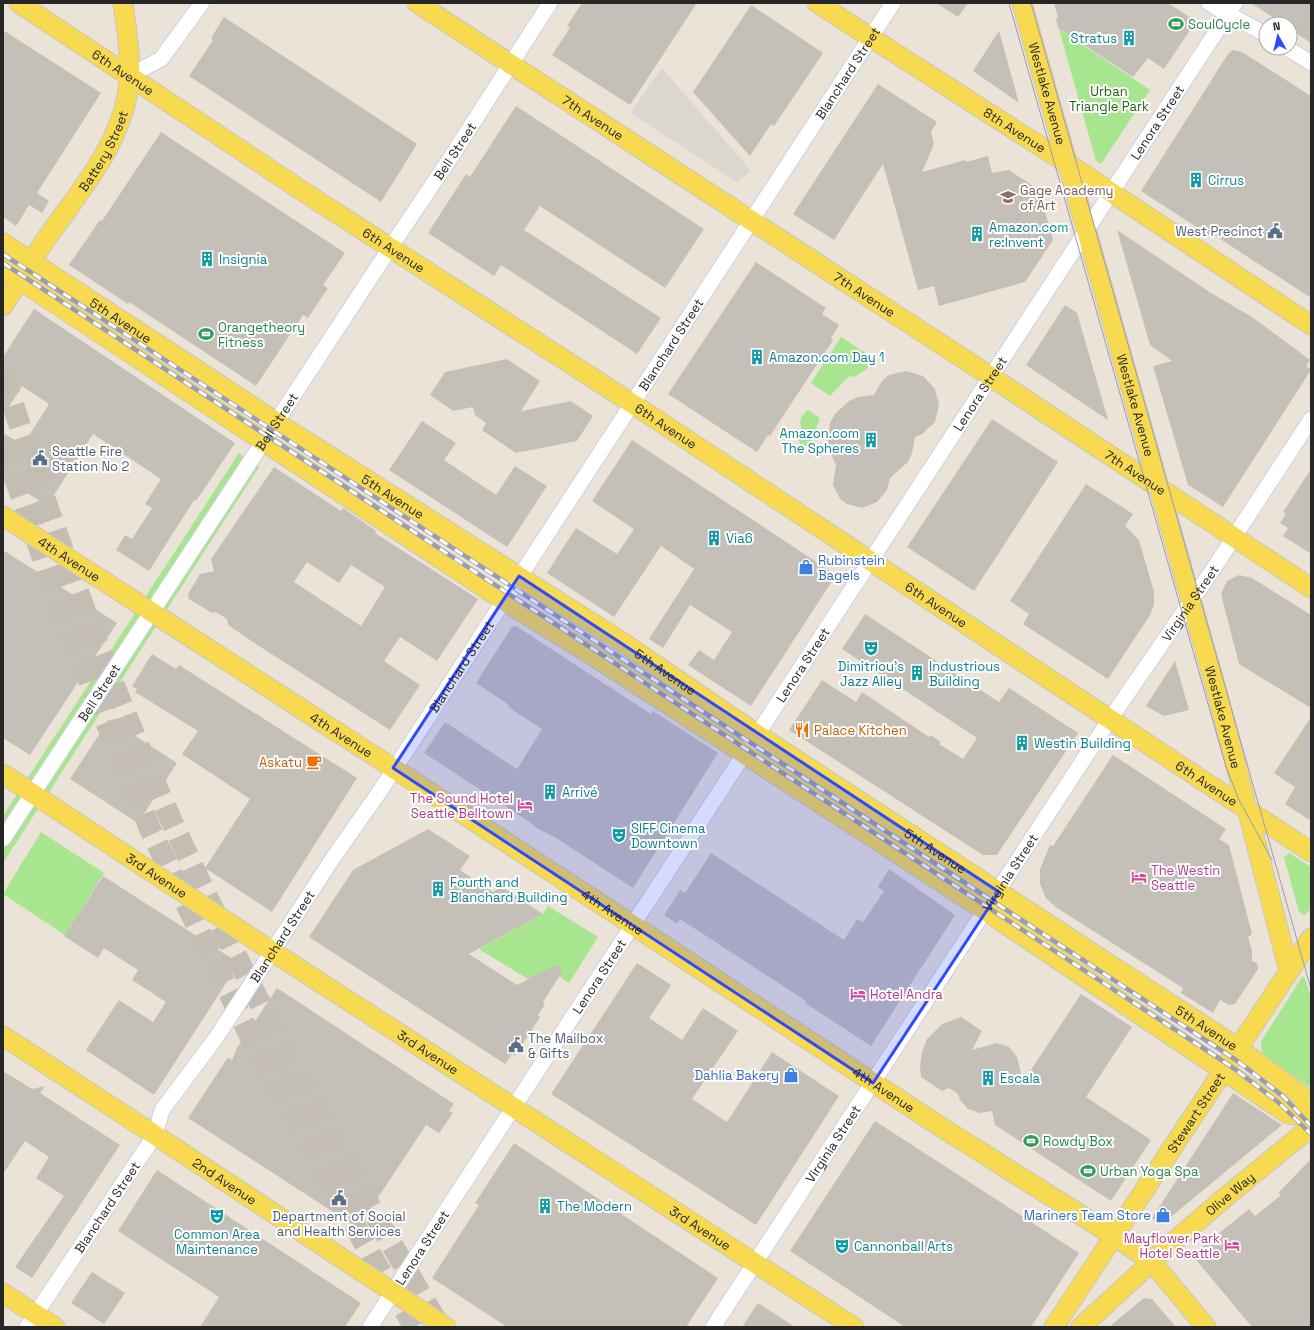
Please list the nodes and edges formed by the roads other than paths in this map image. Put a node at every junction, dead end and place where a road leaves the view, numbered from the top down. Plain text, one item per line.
1 (19, 3) edge
2 (123, 3) edge
3 (202, 3) edge
4 (418, 3) edge
5 (550, 3) edge
6 (817, 3) edge
7 (893, 3) edge
8 (1022, 3) edge
9 (1209, 3) edge
10 (1231, 9) edge
11 (1258, 30) edge
12 (871, 38) junction
13 (1298, 55) edge
14 (511, 63) junction
15 (1311, 63) edge
16 (129, 76) junction
17 (1069, 164) junction
18 (1112, 193) junction
19 (751, 220) junction
20 (1087, 232) junction
21 (3, 243) edge
22 (390, 248) junction
23 (31, 262) junction
24 (3, 268) edge
25 (20, 279) junction
26 (3, 306) edge
27 (1311, 325) edge
28 (992, 377) junction
29 (633, 404) junction
30 (1311, 420) edge
31 (276, 422) junction
32 (264, 440) junction
33 (1159, 488) junction
34 (3, 516) edge
35 (1233, 537) junction
36 (870, 563) junction
37 (519, 576) junction
38 (1311, 588) edge
39 (503, 600) junction
40 (1191, 600) junction
41 (152, 612) junction
42 (1110, 719) junction
43 (758, 735) junction
44 (746, 754) junction
45 (393, 768) junction
46 (3, 774) edge
47 (33, 794) junction
48 (1247, 809) junction
49 (3, 839) edge
50 (1311, 852) edge
51 (999, 892) junction
52 (986, 911) junction
53 (632, 926) junction
54 (1311, 938) edge
55 (273, 952) junction
56 (1289, 971) junction
57 (3, 1036) edge
58 (1238, 1048) junction
59 (1224, 1070) junction
60 (873, 1083) junction
61 (515, 1106) junction
62 (1311, 1117) edge
63 (1311, 1127) edge
64 (156, 1135) junction
65 (1114, 1236) junction
66 (1150, 1261) junction
67 (755, 1263) junction
68 (393, 1292) junction
69 (3, 1293) edge
70 (32, 1321) edge
71 (55, 1327) edge
72 (370, 1327) edge
73 (446, 1327) edge
74 (713, 1327) edge
75 (854, 1327) edge
76 (1054, 1327) edge
77 (1080, 1327) edge
78 (1206, 1327) edge

1 - 16 main road, 6th Avenue
2 - 16 main road, Battery Street
3 - 16 street
4 - 14 main road, 7th Avenue
5 - 14 street, Bell Street
6 - 12 main road, 8th Avenue
7 - 12 street, Blanchard Street
8 - 17 main road, Westlake Avenue
9 - 10 street
10 - 11 street
10 - 18 street, Lenora Street
12 - 17 main road, 8th Avenue
12 - 19 street, Blanchard Street
13 - 15 street
14 - 19 main road, 7th Avenue
14 - 22 street, Bell Street
16 - 22 main road, 6th Avenue
16 - 23 main road, Battery Street
17 - 18 main road, 8th Avenue
17 - 20 main road, Westlake Avenue
18 - 20 street, Lenora Street
18 - 27 main road, 8th Avenue
19 - 28 main road, 7th Avenue
19 - 29 street, Blanchard Street
20 - 28 street, Lenora Street
20 - 33 main road, Westlake Avenue
21 - 23 main road, 5th Avenue
22 - 29 main road, 6th Avenue
22 - 31 street, Bell Street
23 - 25 main road, Battery Street
23 - 31 main road, 5th Avenue
24 - 25 main road, 5th Avenue
25 - 26 main road, Battery Street
25 - 32 main road, 5th Avenue
28 - 33 main road, 7th Avenue
28 - 36 street, Lenora Street
29 - 36 main road, 6th Avenue
29 - 37 street, Blanchard Street
30 - 35 street, Virginia Street
31 - 32 street, Bell Street
31 - 37 main road, 5th Avenue
32 - 39 main road, 5th Avenue
32 - 41 street, Bell Street
33 - 35 main road, 7th Avenue
33 - 40 main road, Westlake Avenue
34 - 41 main road, 4th Avenue
35 - 38 main road, 7th Avenue
35 - 40 street, Virginia Street
36 - 42 main road, 6th Avenue
36 - 43 street, Lenora Street
37 - 39 street, Blanchard Street
37 - 43 main road, 5th Avenue
39 - 44 main road, 5th Avenue
39 - 45 street, Blanchard Street
40 - 42 street, Virginia Street
40 - 48 main road, Westlake Avenue
41 - 45 main road, 4th Avenue
41 - 47 street, Bell Street
42 - 48 main road, 6th Avenue
42 - 51 street, Virginia Street
43 - 44 street, Lenora Street
43 - 51 main road, 5th Avenue
44 - 52 main road, 5th Avenue
44 - 53 street, Lenora Street
45 - 53 main road, 4th Avenue
45 - 55 street, Blanchard Street
46 - 47 main road, 3rd Avenue
47 - 49 street, Bell Street
47 - 55 main road, 3rd Avenue
48 - 50 main road, 6th Avenue
48 - 56 main road, Westlake Avenue
51 - 52 street, Virginia Street
51 - 58 main road, 5th Avenue
52 - 59 main road, 5th Avenue
52 - 60 street, Virginia Street
53 - 60 main road, 4th Avenue
53 - 61 street, Lenora Street
54 - 56 main road, Stewart Street
55 - 61 main road, 3rd Avenue
55 - 64 street, Blanchard Street
56 - 58 main road, Stewart Street
57 - 64 main road, 2nd Avenue
58 - 59 main road, Stewart Street
58 - 62 main road, 5th Avenue
59 - 62 main road, 5th Avenue
59 - 65 main road, Stewart Street
60 - 65 main road, 4th Avenue
60 - 67 street, Virginia Street
61 - 67 main road, 3rd Avenue
61 - 68 street, Lenora Street
63 - 66 main road, Olive Way
64 - 68 main road, 2nd Avenue
64 - 70 street, Blanchard Street
65 - 66 main road, 4th Avenue
65 - 76 main road, Stewart Street
66 - 77 main road, Olive Way
66 - 78 main road, 4th Avenue
67 - 74 street, Virginia Street
67 - 75 main road, 3rd Avenue
68 - 72 street, Lenora Street
68 - 73 main road, 2nd Avenue
69 - 70 main road
70 - 71 main road

